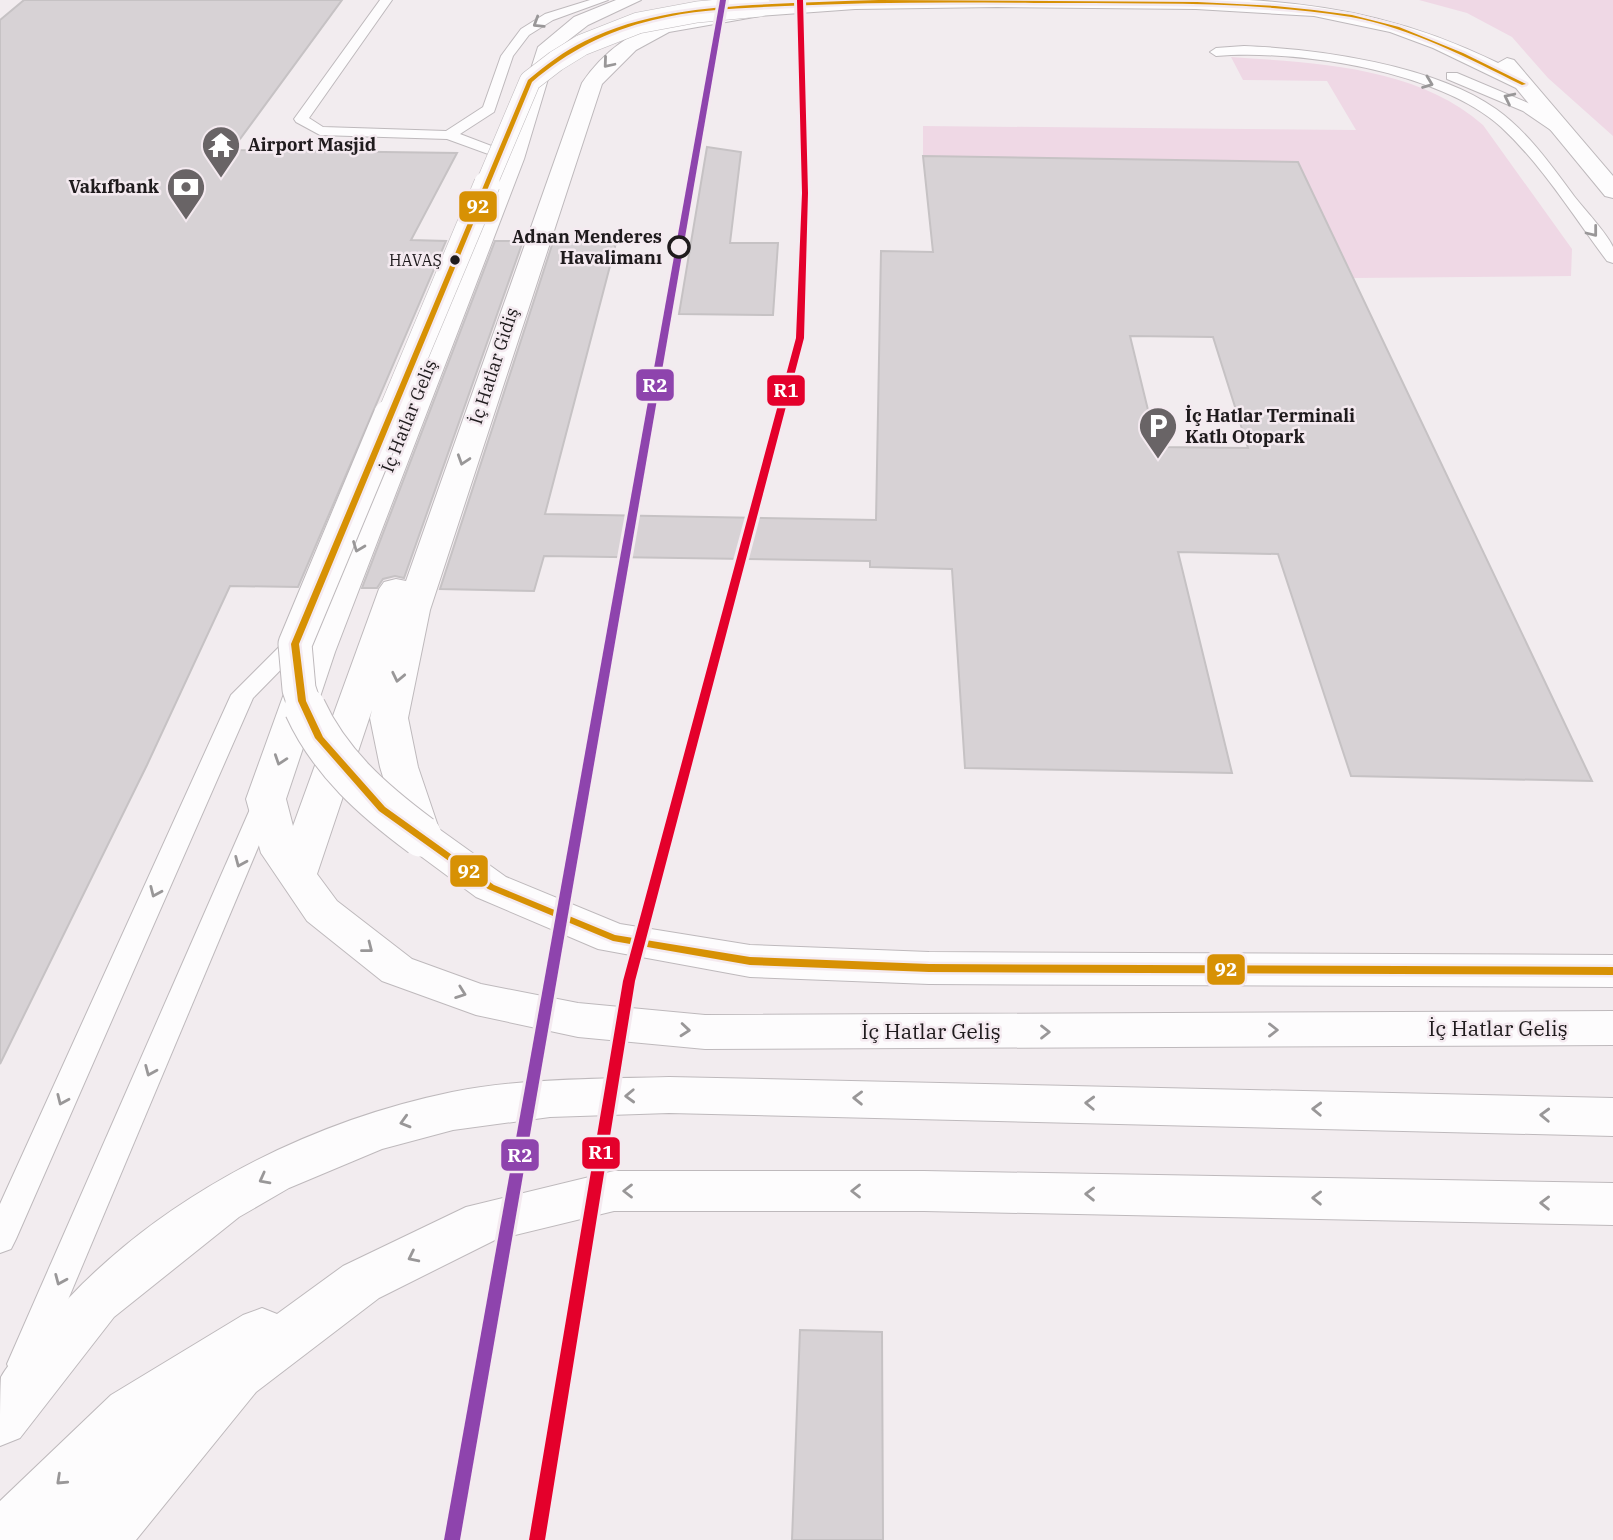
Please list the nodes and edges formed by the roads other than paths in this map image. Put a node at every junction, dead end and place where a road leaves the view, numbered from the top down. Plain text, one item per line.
1 (386, 0) edge
2 (602, 0) edge
3 (632, 0) edge
4 (655, 0) edge
5 (1362, 0) edge
6 (915, 1) edge
7 (1389, 5) dead end
8 (760, 6) junction
9 (1490, 45) dead end
10 (1524, 84) junction
11 (1566, 134) junction
12 (449, 135) junction
13 (513, 159) junction
14 (1613, 191) edge
15 (1613, 258) edge
16 (295, 644) junction
17 (266, 799) junction
18 (421, 836) junction
19 (296, 876) junction
20 (1613, 971) edge
21 (1613, 1028) edge
22 (1613, 1117) edge
23 (1613, 1204) edge
24 (0, 1239) edge
25 (361, 1282) junction
26 (1, 1418) edge
27 (1, 1540) edge
28 (58, 1540) edge
29 (102, 1540) edge

1 - 12 lane
2 -> 12 lane
3 - 13 street, İç Hatlar Geliş
4 - 19 street, İç Hatlar Geliş
5 - 7 street
6 - 8 street, İç Hatlar Gidiş
6 - 10 street, İç Hatlar Gidiş
8 - 16 street, İç Hatlar Gidiş, bridge
8 -> 18 street, İç Hatlar Gidiş, bridge
9 - 10 street
10 - 11 street
11 - 14 street
11 -> 15 lane
12 - 13 lane
13 -> 17 street, İç Hatlar Geliş
16 - 18 street, İç Hatlar Gidiş, bridge
16 -> 24 lane
17 - 19 street, İç Hatlar Geliş
17 -> 26 lane
18 - 20 street, İç Hatlar Gidiş
19 -> 21 street, İç Hatlar Geliş
22 -> 26 street
23 -> 25 street
25 -> 27 street
25 - 28 street
25 - 29 street

